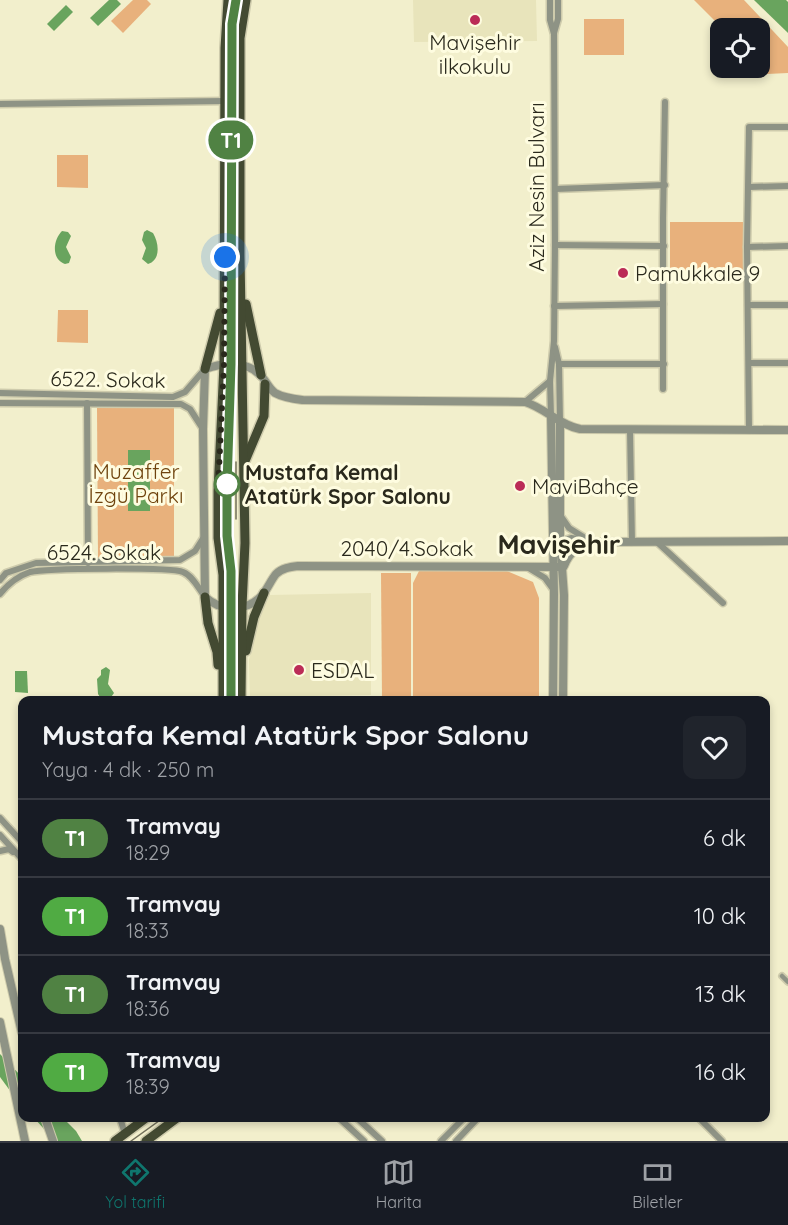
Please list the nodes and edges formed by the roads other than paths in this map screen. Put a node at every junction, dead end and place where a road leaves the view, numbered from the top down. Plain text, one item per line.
1 (228, 0) edge
2 (246, 0) edge
3 (550, 0) edge
4 (558, 0) edge
5 (554, 34) junction
6 (225, 101) junction
7 (665, 102) dead end
8 (0, 104) edge
9 (788, 126) edge
10 (665, 185) junction
11 (749, 186) junction
12 (788, 186) edge
13 (555, 189) junction
14 (555, 245) junction
15 (664, 246) junction
16 (788, 246) edge
17 (747, 247) junction
18 (240, 256) junction
19 (225, 257) junction
20 (663, 304) junction
21 (748, 305) junction
22 (788, 305) edge
23 (554, 306) junction
24 (554, 341) junction
25 (749, 363) junction
26 (788, 363) edge
27 (224, 364) junction
28 (559, 364) junction
29 (664, 364) junction
30 (242, 366) junction
31 (205, 369) junction
32 (263, 379) junction
33 (550, 381) junction
34 (663, 389) dead end
35 (0, 393) edge
36 (525, 402) junction
37 (0, 403) edge
38 (87, 403) junction
39 (552, 416) junction
40 (560, 422) junction
41 (203, 429) junction
42 (630, 430) junction
43 (749, 430) junction
44 (788, 430) edge
45 (243, 464) junction
46 (560, 514) junction
47 (204, 537) junction
48 (588, 539) junction
49 (788, 541) edge
50 (556, 542) junction
51 (601, 542) junction
52 (632, 542) junction
53 (657, 542) junction
54 (88, 563) junction
55 (526, 567) junction
56 (553, 567) junction
57 (563, 567) junction
58 (0, 580) edge
59 (264, 593) junction
60 (0, 594) edge
61 (554, 594) junction
62 (205, 597) junction
63 (723, 603) dead end
64 (242, 606) junction
65 (223, 608) junction
66 (241, 686) junction
67 (222, 696) edge
68 (223, 696) edge
69 (241, 696) edge
70 (553, 696) edge
71 (563, 696) edge
72 (0, 818) edge
73 (0, 835) edge
74 (18, 838) edge
75 (0, 851) edge
76 (18, 854) edge
77 (18, 855) edge
78 (0, 929) edge
79 (2, 960) edge
80 (782, 976) dead end
81 (788, 982) edge
82 (18, 1018) edge
83 (0, 1022) edge
84 (18, 1113) edge
85 (20, 1122) edge
86 (46, 1122) edge
87 (121, 1122) edge
88 (136, 1122) edge
89 (172, 1122) edge
90 (343, 1122) edge
91 (361, 1122) edge
92 (460, 1122) edge
93 (474, 1122) edge
94 (703, 1122) edge
95 (125, 1134) junction
96 (52, 1139) edge
97 (24, 1141) edge
98 (115, 1141) edge
99 (146, 1141) edge
100 (364, 1141) edge
101 (382, 1141) edge
102 (441, 1141) edge
103 (456, 1141) edge
104 (722, 1141) edge

1 - 6 main road
2 - 18 main road
3 - 5 street, Aziz Nesin Bulvarı
4 - 5 street, Aziz Nesin Bulvarı
5 - 13 street, Aziz Nesin Bulvarı
6 - 8 street
6 - 19 main road
7 - 10 street
9 - 11 street
10 - 13 street
10 - 15 street
11 - 12 street
11 - 17 street
13 - 14 street, Aziz Nesin Bulvarı
14 - 15 street
14 - 23 street, Aziz Nesin Bulvarı
15 - 20 street
16 - 17 street
17 - 21 street
18 - 30 main road
18 - 32 main road
19 - 27 main road
19 - 31 main road
20 - 23 street
20 - 29 street
21 - 22 street
21 - 25 street
23 - 24 street, Aziz Nesin Bulvarı
24 - 28 street, Aziz Nesin Bulvarı
24 - 33 street, Aziz Nesin Bulvarı
25 - 26 street
25 - 43 street
27 - 30 street
27 - 31 street
27 - 65 main road
28 - 29 street
28 - 40 street, Aziz Nesin Bulvarı
29 - 34 street
30 - 32 street
30 - 45 main road
31 - 35 street, 6522. Sokak
31 - 41 street
32 - 36 street
32 - 45 main road
33 - 36 street
33 - 39 street, Aziz Nesin Bulvarı
36 - 39 street
37 - 38 street, 6522. Sokak
38 - 41 street, 6522. Sokak
38 - 54 street
39 - 40 street
39 - 50 street, Aziz Nesin Bulvarı
40 - 42 street
40 - 46 street, Aziz Nesin Bulvarı
41 - 47 street
42 - 43 street
42 - 52 street
43 - 44 street
45 - 64 main road
46 - 48 street
46 - 50 street, Aziz Nesin Bulvarı
47 - 54 street, 6524. Sokak
47 - 62 street
48 - 50 street
48 - 51 street
49 - 53 street
50 - 56 street, Aziz Nesin Bulvarı
50 - 57 street, Aziz Nesin Bulvarı
51 - 52 street
51 - 57 street
52 - 53 street
53 - 63 street
54 - 58 street, 6524. Sokak
55 - 56 street, 2040/4.Sokak
55 - 59 street, 2040/4.Sokak
55 - 61 street
56 - 57 street, 2040/4.Sokak
56 - 61 street, Aziz Nesin Bulvarı
57 - 71 street, Aziz Nesin Bulvarı
59 - 64 street, 2040/4.Sokak
59 - 66 main road
60 - 62 street, 6524. Sokak
61 - 70 street, Aziz Nesin Bulvarı
62 - 65 street
62 - 67 main road
64 - 65 street
64 - 66 main road
65 - 68 main road
66 - 69 main road
72 - 74 street
73 - 76 street
75 - 77 street
78 - 79 street
79 - 82 street
80 - 81 street
83 - 84 street
85 - 97 street
86 - 96 street
87 - 95 street
88 - 95 main road
89 - 99 main road
90 - 100 street
91 - 101 street
92 - 102 street
93 - 103 street
94 - 104 street
95 - 98 main road

